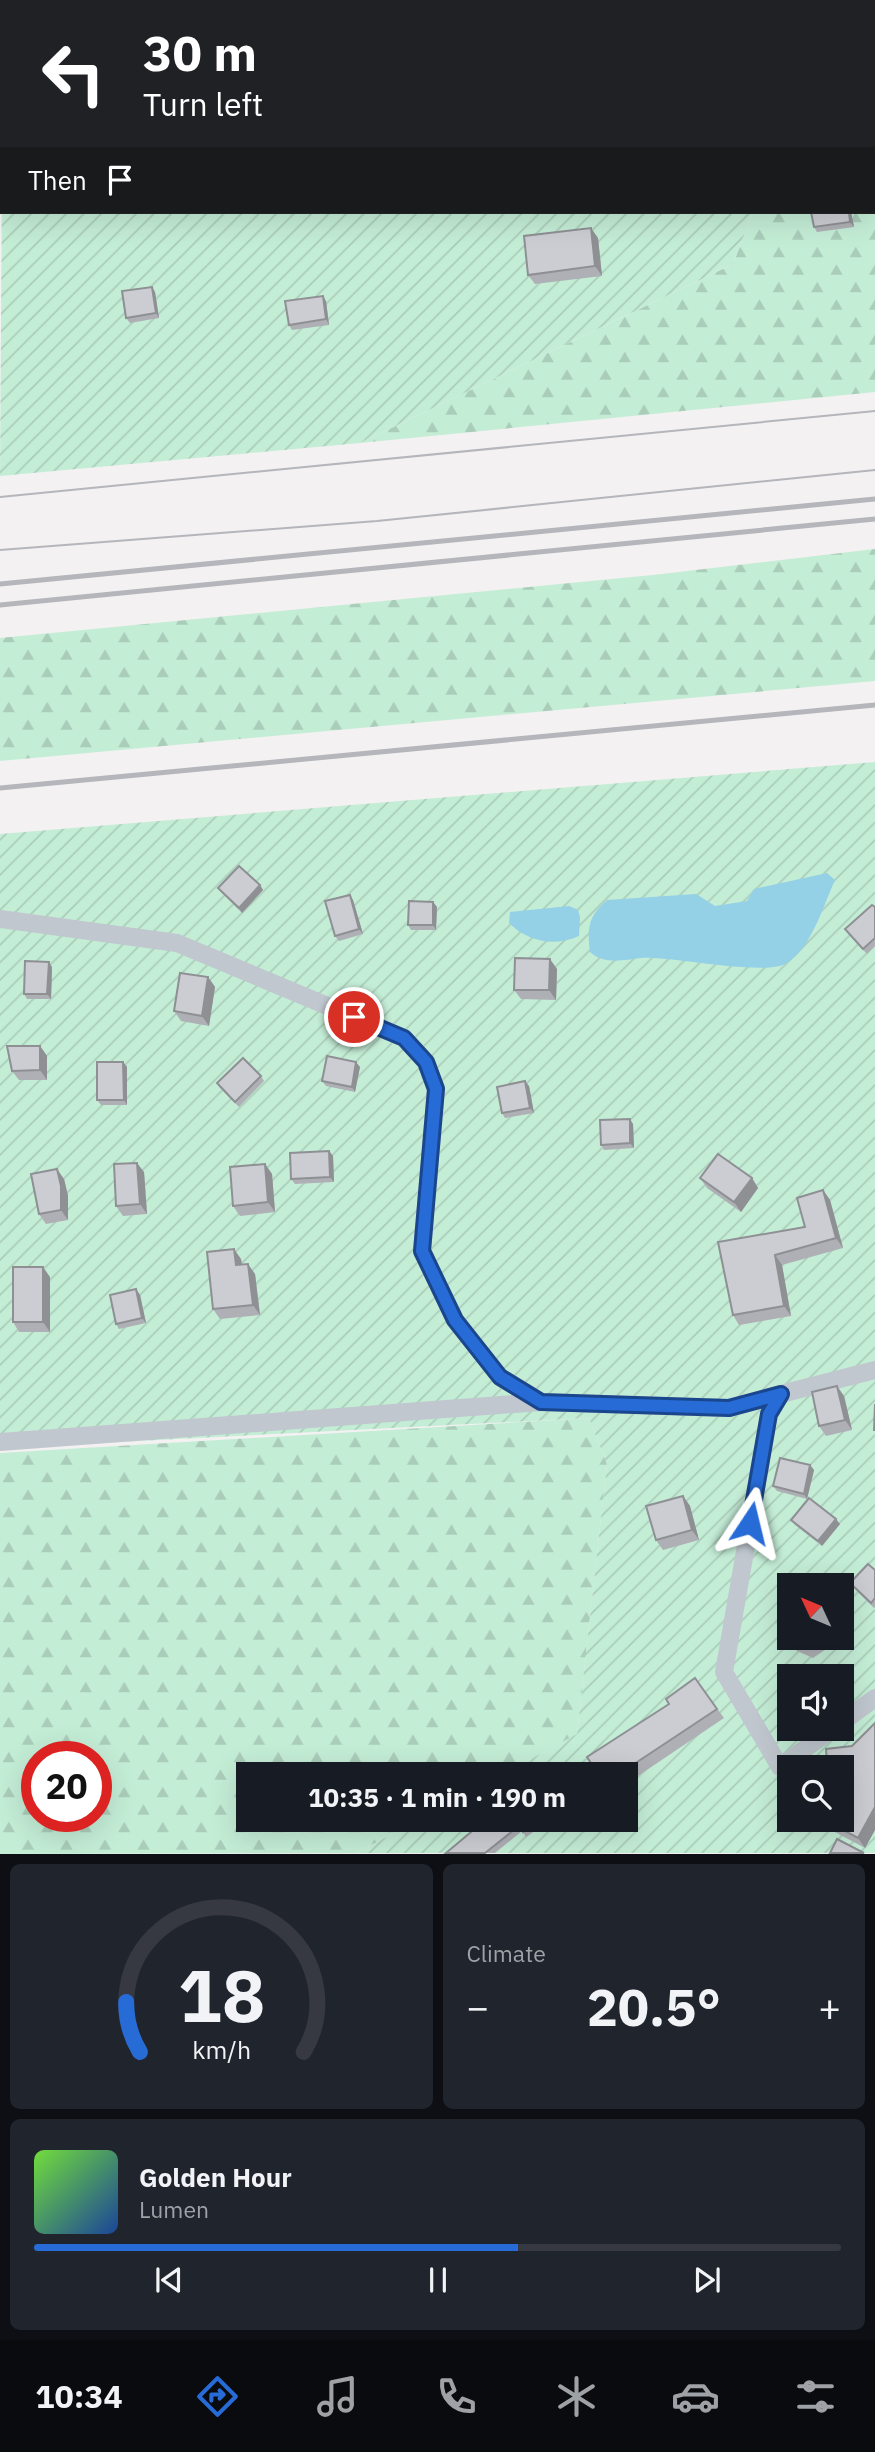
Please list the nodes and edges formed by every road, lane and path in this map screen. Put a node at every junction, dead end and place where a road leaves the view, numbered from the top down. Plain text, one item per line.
1 (0, 919) edge
2 (875, 1370) edge
3 (781, 1394) junction
4 (541, 1402) junction
5 (0, 1442) edge
6 (875, 1698) edge
7 (854, 1713) edge
8 (816, 1741) edge

1 - 4 lane
2 - 3 lane
3 - 4 lane
3 - 8 lane
4 - 5 lane
6 - 7 lane

